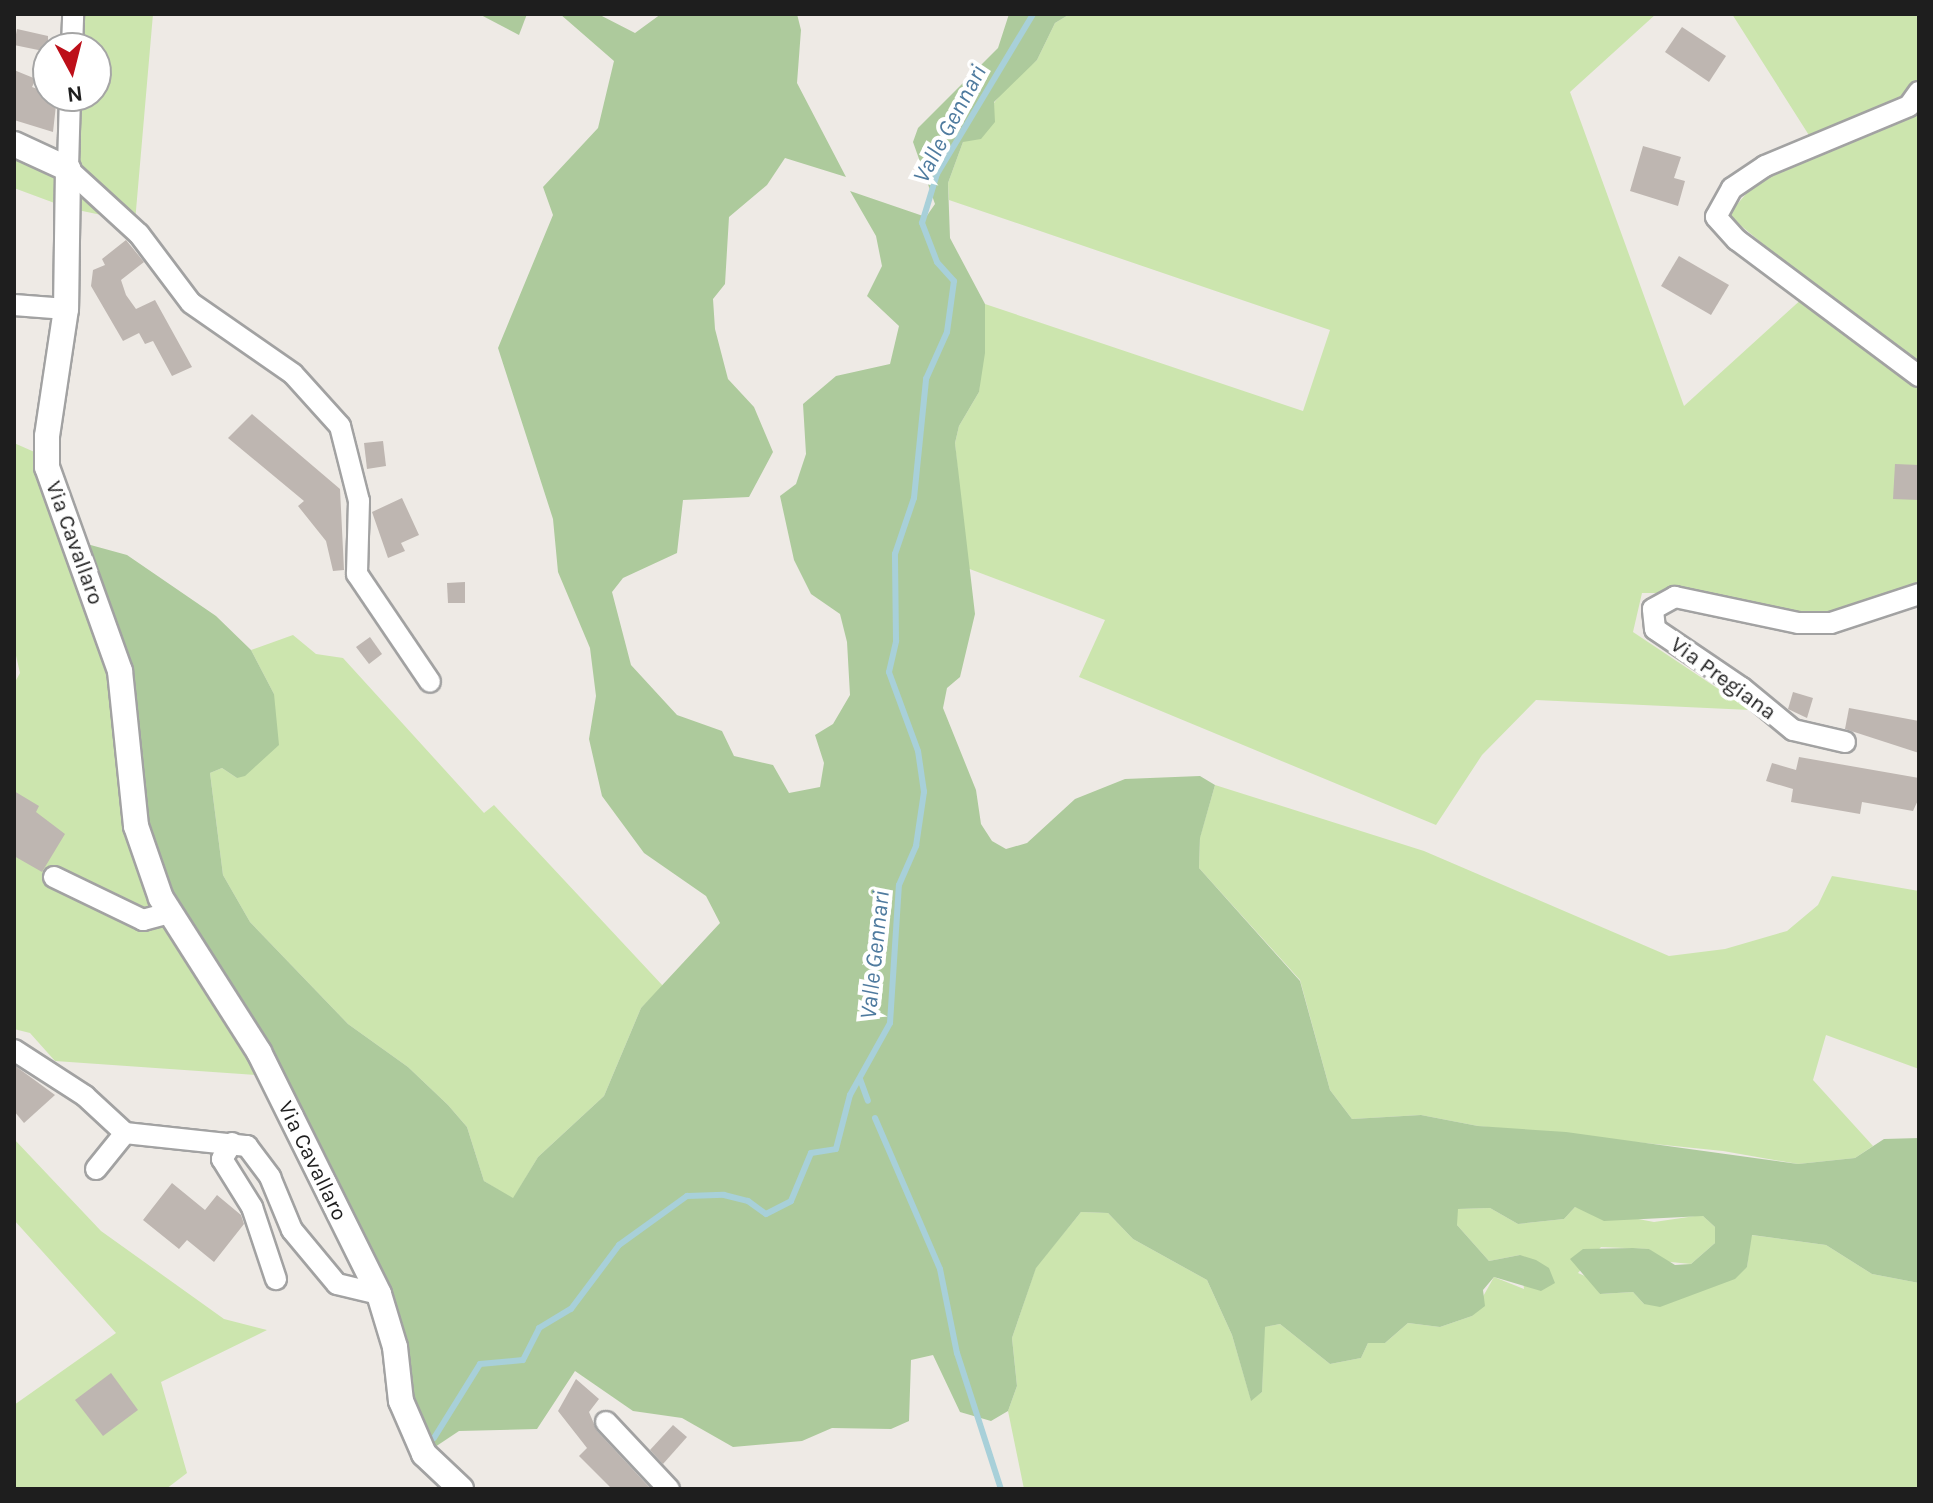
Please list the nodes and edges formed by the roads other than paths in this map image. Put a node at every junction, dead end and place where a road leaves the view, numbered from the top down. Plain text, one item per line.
1 (1919, 92) edge
2 (70, 112) edge
3 (14, 144) edge
4 (68, 169) junction
5 (14, 305) edge
6 (66, 309) junction
7 (1919, 376) edge
8 (1919, 594) edge
9 (430, 682) dead end
10 (1845, 742) dead end
11 (54, 877) dead end
12 (170, 913) junction
13 (14, 1050) edge
14 (125, 1133) junction
15 (232, 1143) junction
16 (96, 1169) dead end
17 (276, 1279) dead end
18 (379, 1294) junction
19 (606, 1422) dead end
20 (461, 1489) edge
21 (669, 1489) edge

1 - 7 street
2 - 4 street
3 - 4 street
4 - 6 street, Via Cavallaro
4 - 9 street
5 - 6 street
6 - 12 street, Via Cavallaro
8 - 10 street, Via Pregiana
11 - 12 street
12 - 18 street, Via Cavallaro
13 - 14 street
14 - 15 street
14 - 16 street
15 - 17 street
15 - 18 street
18 - 20 street, Via Cavallaro
19 - 21 street

